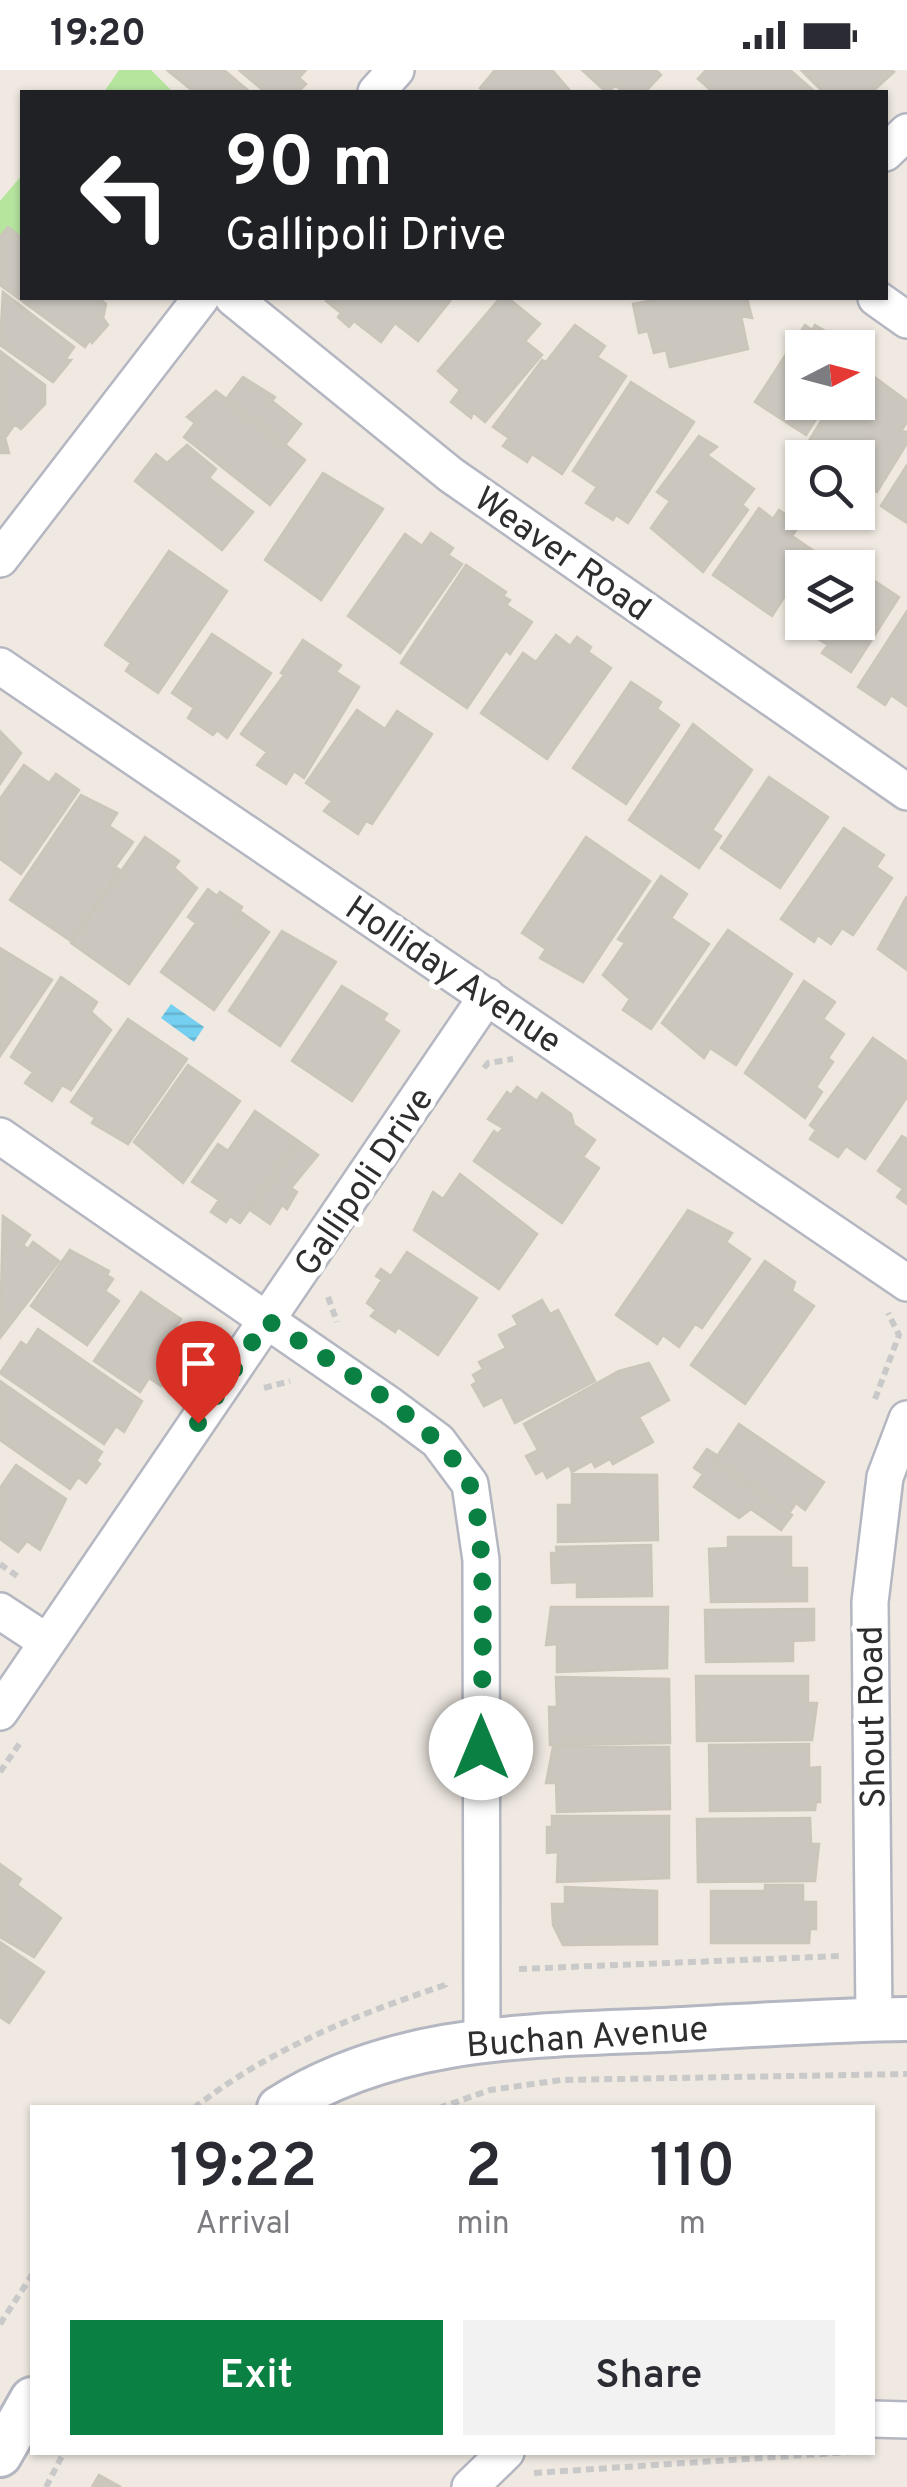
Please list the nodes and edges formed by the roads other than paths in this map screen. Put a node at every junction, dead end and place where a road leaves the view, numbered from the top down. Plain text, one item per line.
1 (396, 70) edge
2 (378, 90) edge
3 (907, 132) edge
4 (888, 149) edge
5 (199, 300) edge
6 (234, 300) edge
7 (879, 300) edge
8 (907, 320) edge
9 (0, 559) edge
10 (0, 666) edge
11 (907, 792) edge
12 (487, 996) junction
13 (0, 1136) edge
14 (907, 1283) edge
15 (267, 1320) junction
16 (907, 1419) edge
17 (0, 1611) edge
18 (47, 1642) junction
19 (14, 1722) edge
20 (891, 2019) edge
21 (482, 2038) junction
22 (284, 2105) edge
23 (875, 2418) edge
24 (907, 2420) edge
25 (516, 2466) edge
26 (470, 2487) edge

1 - 2 street
3 - 4 street
5 - 9 street
6 - 11 street, Weaver Road
7 - 8 street
10 - 12 street, Holliday Avenue
12 - 14 street, Holliday Avenue
12 - 15 street, Gallipoli Drive
13 - 15 street
15 - 18 street, Gallipoli Drive
15 - 21 street
16 - 20 street, Shout Road
17 - 18 street
18 - 19 street, Gallipoli Drive
20 - 21 street, Buchan Avenue
21 - 22 street, Buchan Avenue
23 - 24 street
25 - 26 street

